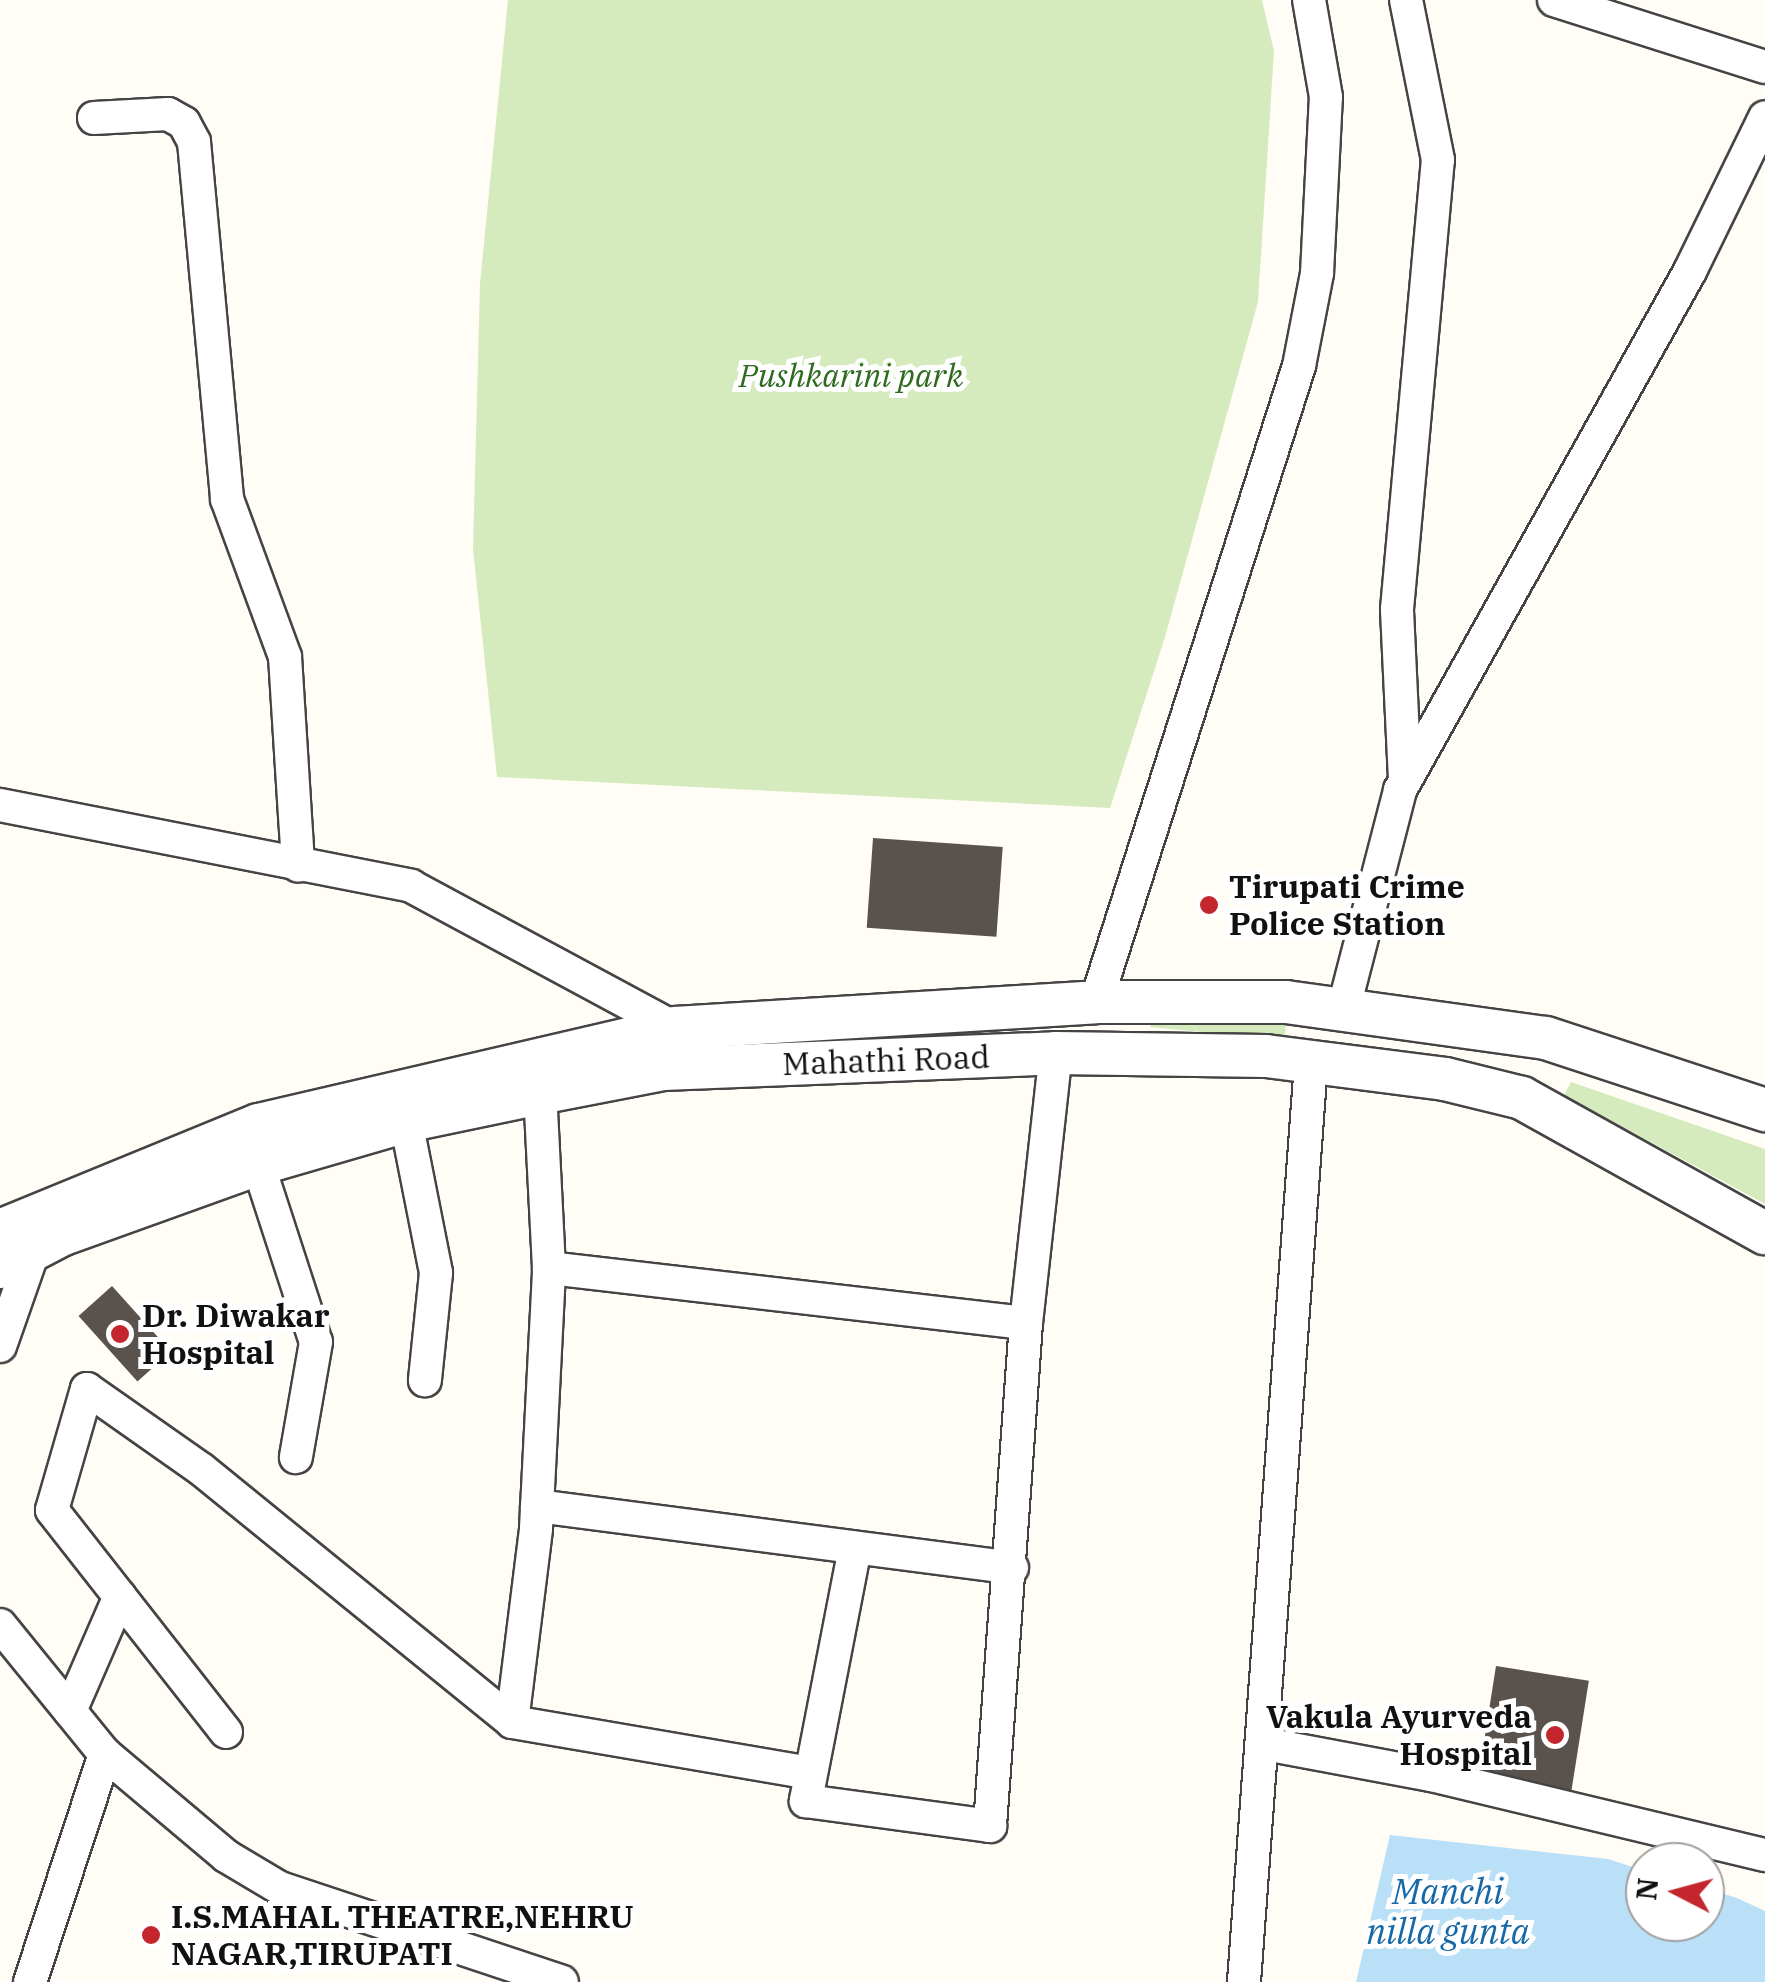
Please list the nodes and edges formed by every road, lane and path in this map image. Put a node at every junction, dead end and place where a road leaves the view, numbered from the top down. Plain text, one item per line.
1 (1310, 0) edge
2 (1406, 0) edge
3 (1554, 0) edge
4 (1765, 67) edge
5 (94, 118) dead end
6 (1765, 118) edge
7 (1405, 780) junction
8 (0, 806) edge
9 (298, 866) junction
10 (1096, 1002) junction
11 (1344, 1007) junction
12 (676, 1028) junction
13 (1056, 1053) junction
14 (1310, 1063) junction
15 (663, 1069) junction
16 (540, 1093) junction
17 (1765, 1110) edge
18 (406, 1121) junction
19 (258, 1164) junction
20 (1765, 1233) edge
21 (29, 1238) edge
22 (549, 1268) junction
23 (1026, 1323) junction
24 (0, 1346) edge
25 (425, 1380) dead end
26 (296, 1457) dead end
27 (537, 1506) junction
28 (855, 1548) junction
29 (1012, 1568) junction
30 (120, 1596) junction
31 (0, 1624) edge
32 (70, 1712) junction
33 (512, 1722) junction
34 (226, 1732) dead end
35 (1265, 1744) junction
36 (105, 1754) junction
37 (811, 1773) junction
38 (1765, 1854) edge
39 (507, 1973) edge
40 (30, 1982) edge
41 (562, 1982) edge
42 (1244, 1982) edge

1 - 10 street
2 - 7 street
3 - 4 street
5 - 9 street
6 - 7 street
7 - 11 street
8 - 9 street
9 - 12 street
10 - 11 street, Mahathi Road
10 - 12 street, Mahathi Road
11 - 17 street, Mahathi Road
12 - 15 street
12 - 21 street, Mahathi Road
13 - 14 street, Mahathi Road
13 - 15 street, Mahathi Road
13 - 23 street
14 - 20 street, Mahathi Road
14 - 35 street
15 - 16 street, Mahathi Road
16 - 18 street, Mahathi Road
16 - 22 street
18 - 19 street, Mahathi Road
18 - 25 street
19 - 21 street, Mahathi Road
19 - 26 street
21 - 24 street
22 - 23 street
22 - 27 street
23 - 29 street
27 - 28 street
27 - 33 street
28 - 29 street
28 - 37 street
29 - 37 street
30 - 32 street
30 - 33 street
30 - 34 street
31 - 32 street
32 - 36 street
33 - 37 street
35 - 38 street
35 - 42 street
36 - 39 street
36 - 40 street
39 - 41 street

